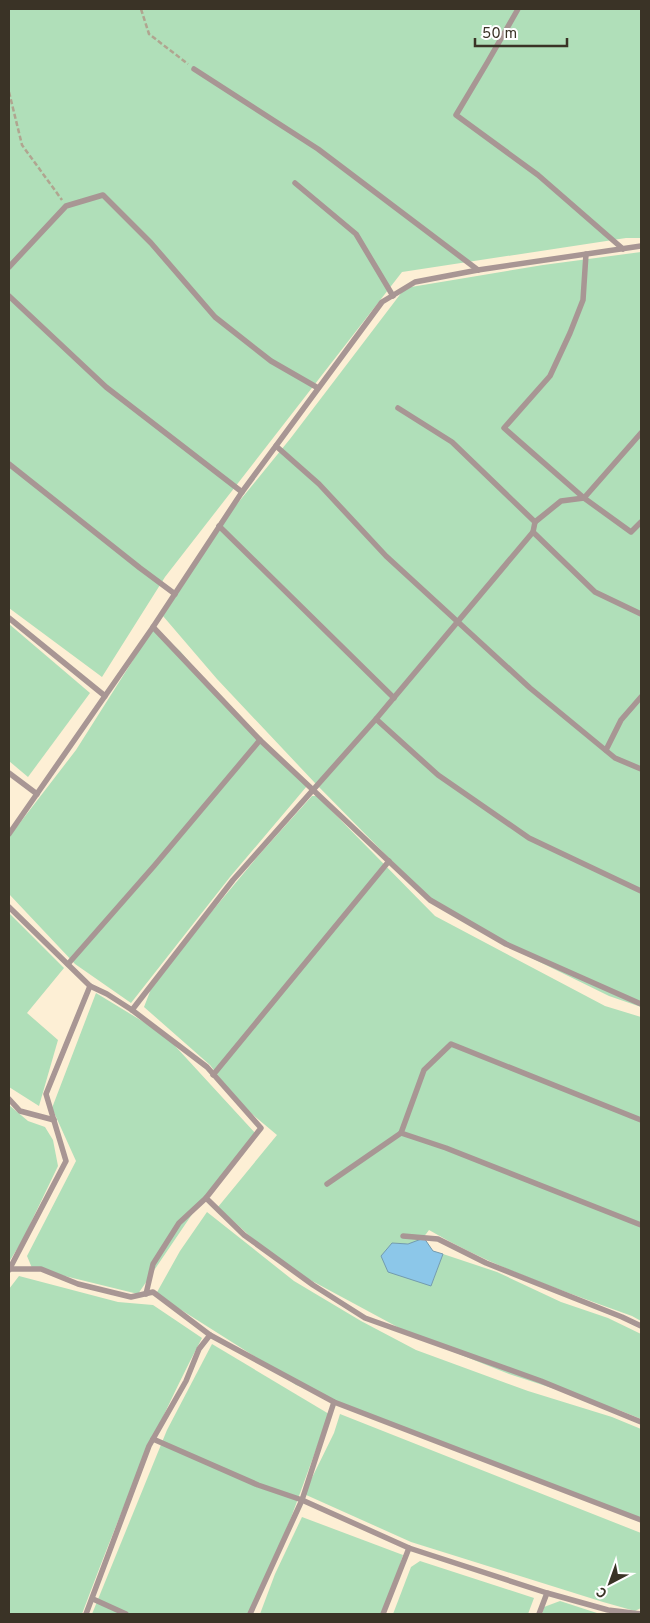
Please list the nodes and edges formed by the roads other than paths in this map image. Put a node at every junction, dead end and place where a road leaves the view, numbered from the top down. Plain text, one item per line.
1 (518, 9) edge
2 (194, 69) road end
3 (295, 183) dead end
4 (641, 246) edge
5 (623, 248) junction
6 (586, 254) junction
7 (9, 267) edge
8 (478, 270) junction
9 (9, 296) edge
10 (393, 296) junction
11 (318, 388) junction
12 (398, 408) dead end
13 (641, 433) edge
14 (276, 446) junction
15 (9, 464) edge
16 (242, 492) junction
17 (584, 498) junction
18 (534, 522) junction
19 (641, 522) edge
20 (219, 526) junction
21 (533, 532) junction
22 (174, 594) junction
23 (641, 614) edge
24 (9, 618) edge
25 (458, 622) junction
26 (153, 627) junction
27 (105, 696) junction
28 (641, 697) edge
29 (394, 698) junction
30 (376, 719) junction
31 (260, 740) junction
32 (606, 750) junction
33 (641, 769) edge
34 (9, 773) edge
35 (313, 790) junction
36 (36, 794) junction
37 (9, 834) edge
38 (388, 861) junction
39 (641, 891) edge
40 (9, 907) edge
41 (68, 964) junction
42 (90, 986) junction
43 (641, 1004) edge
44 (132, 1010) junction
45 (213, 1075) junction
46 (9, 1099) edge
47 (54, 1120) junction
48 (641, 1120) edge
49 (401, 1133) junction
50 (327, 1184) dead end
51 (206, 1198) junction
52 (641, 1225) edge
53 (403, 1236) dead end
54 (9, 1270) edge
55 (146, 1294) junction
56 (641, 1326) edge
57 (210, 1335) junction
58 (334, 1402) junction
59 (641, 1422) edge
60 (153, 1439) junction
61 (302, 1500) junction
62 (641, 1520) edge
63 (409, 1548) junction
64 (547, 1593) junction
65 (93, 1599) junction
66 (608, 1612) edge
67 (86, 1614) edge
68 (126, 1614) edge
69 (250, 1614) edge
70 (383, 1614) edge
71 (539, 1614) edge
72 (641, 1614) edge

1 - 5 lane
2 - 8 lane
3 - 10 lane
4 - 5 lane
5 - 6 lane
6 - 8 lane
6 - 17 lane
7 - 11 lane
8 - 10 lane
9 - 16 lane
10 - 11 lane
11 - 14 lane
12 - 18 lane
13 - 17 lane
14 - 16 lane
14 - 25 lane
15 - 22 lane
16 - 20 lane
17 - 18 lane
17 - 19 lane
18 - 21 lane
20 - 22 lane
20 - 29 lane
21 - 23 lane
21 - 25 lane
22 - 26 lane
24 - 27 lane
25 - 29 lane
25 - 32 lane
26 - 27 lane
26 - 31 lane
27 - 36 lane
28 - 32 lane
29 - 30 lane
30 - 35 lane
30 - 39 lane
31 - 35 lane
31 - 41 lane
32 - 33 lane
34 - 36 lane
35 - 38 lane
35 - 44 lane
36 - 37 lane
38 - 43 lane
38 - 45 lane
40 - 41 lane
41 - 42 lane
42 - 44 lane
42 - 47 lane
44 - 45 lane
45 - 51 lane
46 - 47 lane
47 - 54 lane
48 - 49 lane
49 - 50 lane
49 - 52 lane
51 - 55 lane
51 - 59 lane
53 - 56 lane
54 - 55 lane
55 - 57 lane
57 - 58 lane
57 - 60 lane
58 - 61 lane
58 - 62 lane
60 - 61 lane
60 - 65 lane
61 - 63 lane
61 - 69 lane
63 - 64 lane
63 - 70 lane
64 - 66 lane
64 - 71 lane
65 - 67 lane
65 - 68 lane
66 - 72 lane

